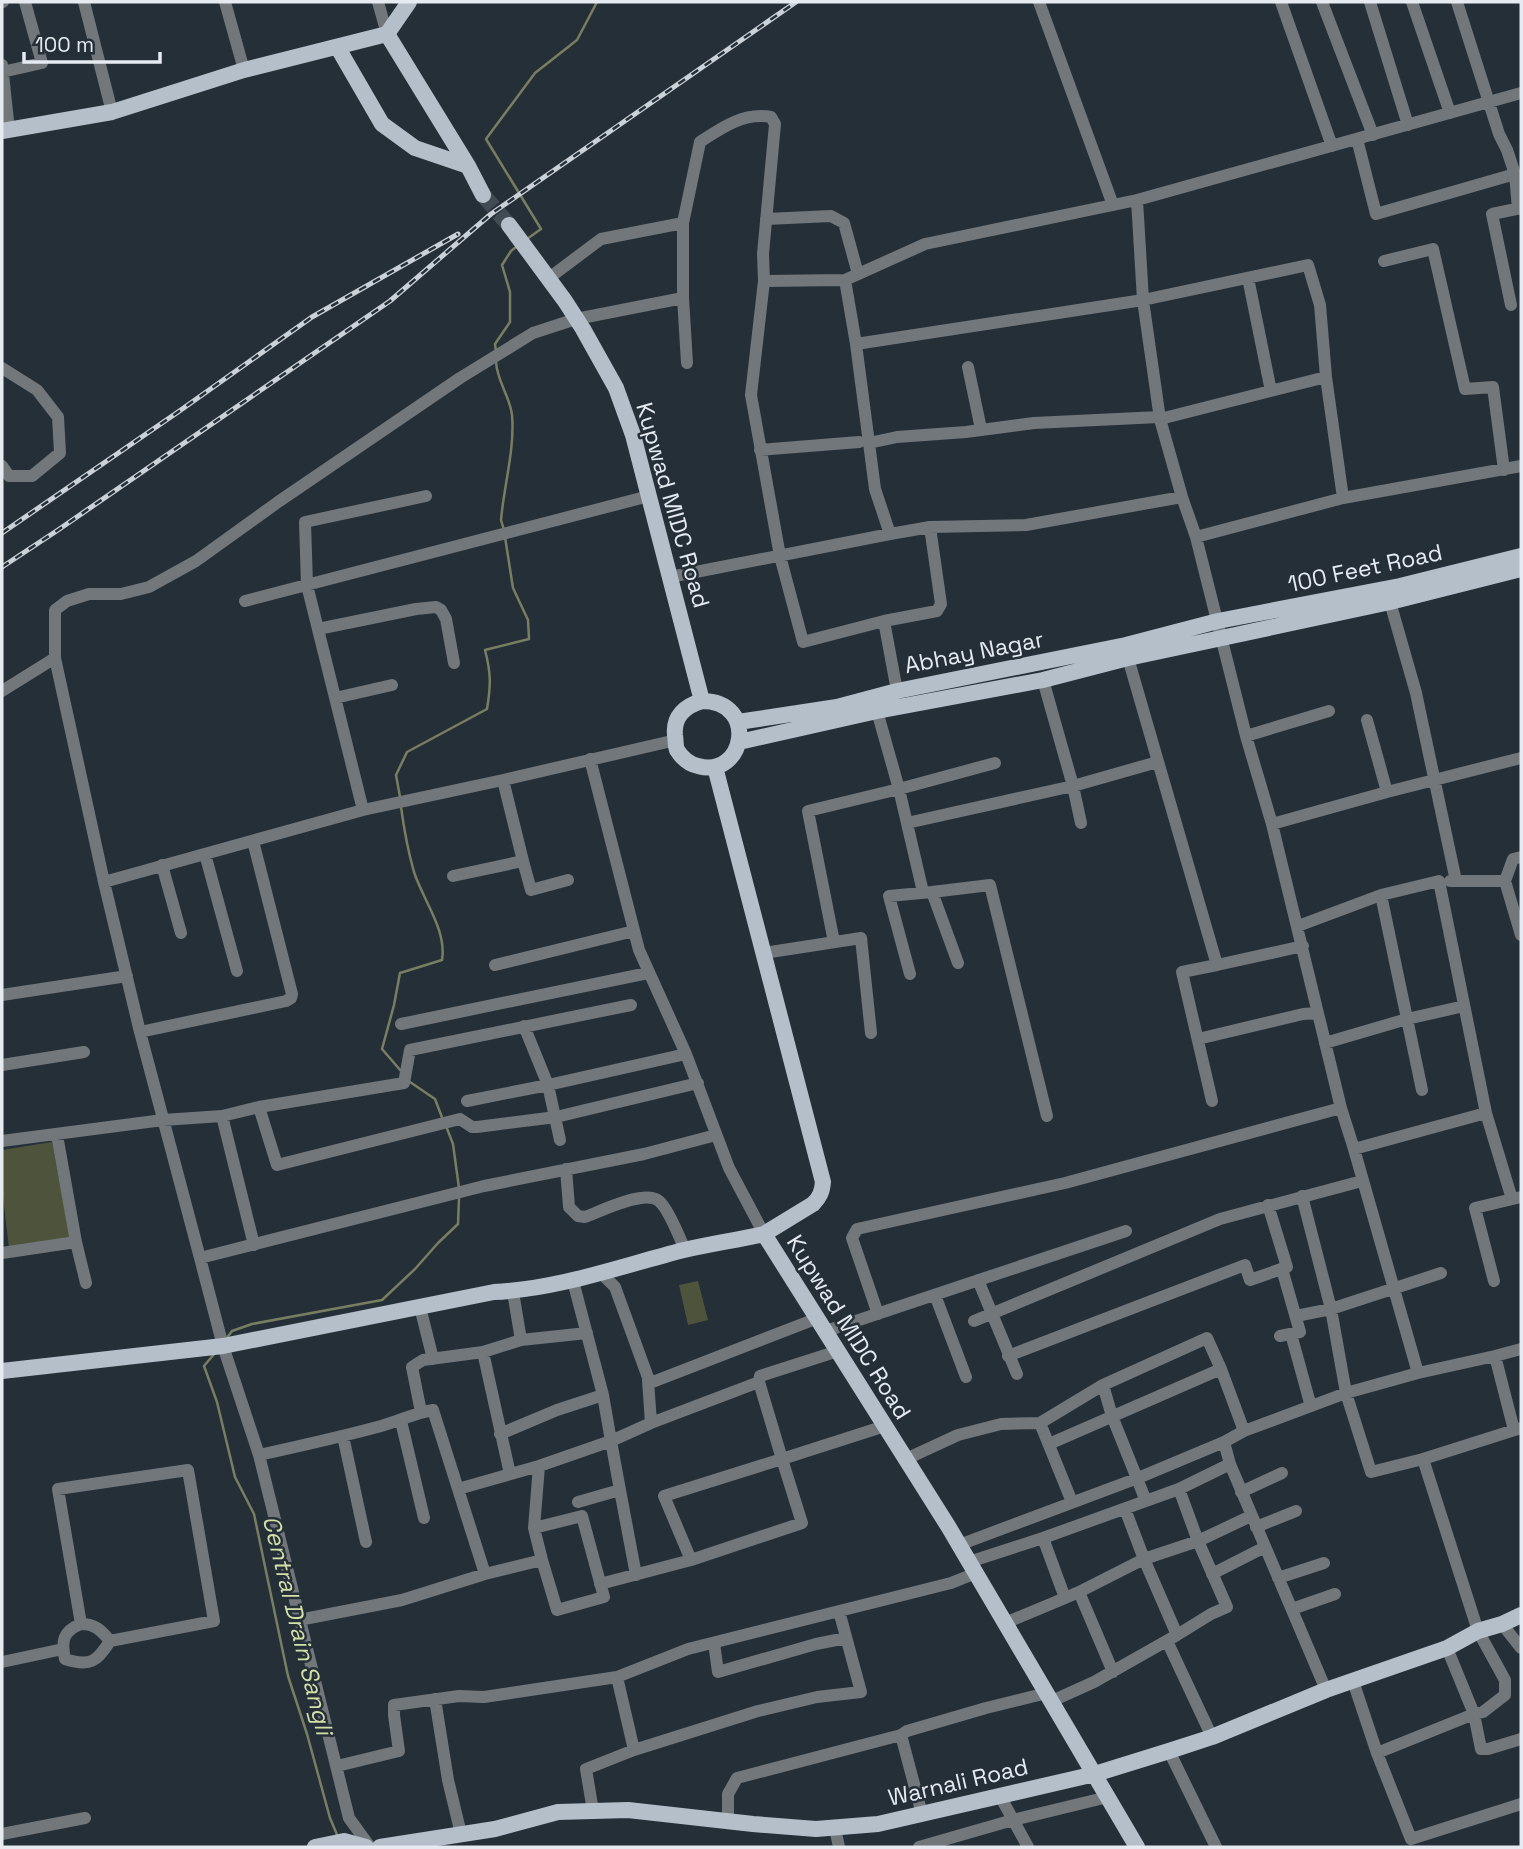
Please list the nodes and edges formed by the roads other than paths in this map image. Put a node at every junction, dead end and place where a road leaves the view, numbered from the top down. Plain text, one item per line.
1 (25, 2) edge
2 (84, 2) edge
3 (225, 2) edge
4 (378, 2) edge
5 (409, 2) edge
6 (1039, 2) edge
7 (1281, 2) edge
8 (1322, 2) edge
9 (1370, 2) edge
10 (1412, 2) edge
11 (1462, 3) edge
12 (387, 34) junction
13 (338, 48) junction
14 (2, 69) edge
15 (243, 70) junction
16 (1521, 93) edge
17 (1488, 103) junction
18 (113, 111) junction
19 (1450, 113) junction
20 (1408, 125) junction
21 (6, 131) edge
22 (1373, 135) junction
23 (1356, 139) junction
24 (1332, 146) junction
25 (468, 166) junction
26 (1515, 174) junction
27 (483, 195) tunnel mouth
28 (1137, 200) junction
29 (1113, 205) junction
30 (1520, 209) edge
31 (766, 219) junction
32 (682, 223) junction
33 (509, 225) tunnel mouth
34 (1384, 261) dead end
35 (858, 274) junction
36 (549, 278) junction
37 (1248, 278) junction
38 (845, 280) junction
39 (764, 281) junction
40 (683, 298) junction
41 (1143, 300) junction
42 (1511, 305) dead end
43 (576, 319) junction
44 (856, 344) junction
45 (687, 363) dead end
46 (968, 367) dead end
47 (2, 368) edge
48 (1326, 377) junction
49 (1270, 391) junction
50 (1159, 418) junction
51 (981, 429) junction
52 (864, 442) junction
53 (761, 450) junction
54 (2, 466) edge
55 (1521, 466) edge
56 (1504, 470) junction
57 (426, 496) dead end
58 (649, 496) junction
59 (1182, 497) junction
60 (1343, 498) junction
61 (930, 527) junction
62 (890, 534) junction
63 (1196, 537) junction
64 (780, 556) junction
65 (1521, 556) edge
66 (1521, 569) edge
67 (670, 578) junction
68 (307, 585) junction
69 (245, 601) dead end
70 (1390, 602) junction
71 (884, 621) junction
72 (1218, 621) junction
73 (318, 629) junction
74 (1222, 639) junction
75 (55, 658) junction
76 (1128, 658) junction
77 (454, 663) dead end
78 (1043, 680) junction
79 (392, 685) dead end
80 (2, 691) edge
81 (897, 691) junction
82 (335, 698) junction
83 (702, 701) junction
84 (877, 711) junction
85 (1329, 711) dead end
86 (1367, 720) dead end
87 (738, 722) junction
88 (1246, 736) junction
89 (676, 740) junction
90 (738, 742) junction
91 (1521, 758) edge
92 (590, 759) junction
93 (995, 763) dead end
94 (1154, 763) dead end
95 (715, 767) junction
96 (503, 780) junction
97 (1434, 780) junction
98 (1073, 786) junction
99 (899, 789) junction
100 (1387, 792) junction
101 (363, 810) junction
102 (907, 822) junction
103 (1081, 823) dead end
104 (1272, 824) junction
105 (253, 841) junction
106 (205, 853) junction
107 (1521, 858) edge
108 (523, 861) junction
109 (162, 865) junction
110 (453, 876) dead end
111 (568, 880) dead end
112 (104, 881) junction
113 (1439, 881) junction
114 (1456, 881) junction
115 (1505, 881) junction
116 (928, 892) junction
117 (1381, 895) junction
118 (1298, 926) junction
119 (634, 931) junction
120 (181, 933) dead end
121 (1521, 935) edge
122 (834, 942) junction
123 (1303, 946) junction
124 (764, 953) junction
125 (958, 963) dead end
126 (495, 965) dead end
127 (1217, 965) junction
128 (237, 971) dead end
129 (648, 973) junction
130 (910, 974) dead end
131 (127, 976) junction
132 (2, 995) edge
133 (631, 1005) dead end
134 (1464, 1006) junction
135 (1317, 1013) junction
136 (1407, 1019) junction
137 (401, 1024) dead end
138 (524, 1026) junction
139 (140, 1032) junction
140 (871, 1033) dead end
141 (1198, 1039) junction
142 (1325, 1043) junction
143 (84, 1052) dead end
144 (686, 1054) junction
145 (2, 1065) edge
146 (698, 1083) junction
147 (548, 1085) junction
148 (1422, 1090) dead end
149 (467, 1101) dead end
150 (1212, 1101) dead end
151 (259, 1107) junction
152 (1341, 1108) junction
153 (1486, 1112) junction
154 (222, 1116) junction
155 (556, 1116) junction
156 (1047, 1116) dead end
157 (163, 1120) junction
158 (57, 1135) junction
159 (716, 1135) junction
160 (560, 1140) dead end
161 (2, 1141) edge
162 (1354, 1149) junction
163 (566, 1169) junction
164 (1362, 1181) junction
165 (1302, 1196) junction
166 (1517, 1198) edge
167 (1268, 1205) junction
168 (1126, 1231) dead end
169 (764, 1234) junction
170 (76, 1242) junction
171 (254, 1245) junction
172 (685, 1250) junction
173 (2, 1253) edge
174 (200, 1258) junction
175 (1282, 1269) junction
176 (601, 1273) junction
177 (1441, 1273) dead end
178 (978, 1280) junction
179 (573, 1281) junction
180 (1494, 1281) dead end
181 (86, 1283) dead end
182 (1393, 1289) junction
183 (513, 1292) junction
184 (935, 1295) junction
185 (420, 1307) junction
186 (1331, 1309) junction
187 (878, 1314) junction
188 (992, 1314) junction
189 (1296, 1316) junction
190 (974, 1321) dead end
191 (822, 1325) junction
192 (587, 1333) junction
193 (521, 1340) junction
194 (223, 1346) junction
195 (1521, 1349) edge
196 (838, 1351) junction
197 (482, 1352) junction
198 (1008, 1356) junction
199 (1495, 1356) junction
200 (433, 1359) junction
201 (1221, 1368) junction
202 (2, 1371) edge
203 (1418, 1373) junction
204 (1017, 1374) dead end
205 (966, 1377) dead end
206 (649, 1380) junction
207 (759, 1382) junction
208 (1103, 1385) junction
209 (1346, 1393) junction
210 (603, 1395) junction
211 (1310, 1403) dead end
212 (421, 1412) junction
213 (1112, 1416) junction
214 (401, 1420) junction
215 (651, 1423) junction
216 (1040, 1423) junction
217 (885, 1426) junction
218 (1518, 1429) edge
219 (1244, 1431) junction
220 (500, 1434) junction
221 (343, 1436) junction
222 (611, 1441) junction
223 (1224, 1442) junction
224 (1049, 1444) junction
225 (259, 1455) junction
226 (782, 1459) junction
227 (906, 1459) junction
228 (1423, 1459) junction
229 (1230, 1464) junction
230 (539, 1466) junction
231 (1282, 1473) dead end
232 (510, 1474) junction
233 (1138, 1478) junction
234 (458, 1489) junction
235 (1178, 1489) junction
236 (620, 1490) junction
237 (1241, 1492) junction
238 (1146, 1501) junction
239 (578, 1502) dead end
240 (1072, 1502) junction
241 (1125, 1509) junction
242 (1296, 1511) dead end
243 (424, 1518) dead end
244 (1254, 1521) junction
245 (534, 1528) junction
246 (1043, 1538) junction
247 (1198, 1541) junction
248 (366, 1542) dead end
249 (959, 1545) junction
250 (1265, 1547) junction
251 (1144, 1559) junction
252 (542, 1560) junction
253 (691, 1560) junction
254 (1324, 1563) dead end
255 (973, 1568) junction
256 (485, 1574) junction
257 (1212, 1574) junction
258 (636, 1575) junction
259 (1278, 1578) junction
260 (600, 1584) junction
261 (1079, 1592) junction
262 (1335, 1594) dead end
263 (1065, 1598) junction
264 (1292, 1609) junction
265 (839, 1611) junction
266 (1521, 1615) edge
267 (299, 1620) junction
268 (1005, 1623) junction
269 (81, 1624) junction
270 (1502, 1624) junction
271 (1478, 1631) junction
272 (846, 1638) junction
273 (1172, 1638) junction
274 (110, 1641) junction
275 (714, 1643) junction
276 (63, 1648) junction
277 (1447, 1648) junction
278 (1521, 1648) edge
279 (2, 1662) edge
280 (1113, 1671) junction
281 (617, 1677) junction
282 (1353, 1681) junction
283 (1326, 1690) junction
284 (1049, 1697) junction
285 (435, 1699) junction
286 (1474, 1714) junction
287 (901, 1735) junction
288 (1212, 1737) junction
289 (1521, 1739) edge
290 (634, 1750) junction
291 (1169, 1751) junction
292 (1377, 1753) junction
293 (337, 1766) junction
294 (1095, 1774) junction
295 (1000, 1797) junction
296 (1108, 1797) junction
297 (1521, 1804) edge
298 (593, 1811) junction
299 (922, 1814) junction
300 (85, 1818) dead end
301 (1013, 1820) junction
302 (729, 1821) junction
303 (835, 1828) junction
304 (2, 1834) edge
305 (461, 1834) junction
306 (1024, 1843) edge
307 (1413, 1843) edge
308 (315, 1847) edge
309 (368, 1847) edge
310 (380, 1847) edge
311 (839, 1847) edge
312 (919, 1847) edge
313 (1137, 1847) edge
314 (1216, 1847) edge

1 - 14 street
2 - 18 street
3 - 15 street
4 - 12 street
5 - 12 main road
6 - 29 street
7 - 24 street
8 - 22 street
9 - 20 street
10 - 19 street
11 - 17 street
12 - 13 main road
12 - 25 main road
13 - 15 main road
13 - 25 main road
14 - 21 street
15 - 18 main road
16 - 17 street
17 - 19 street
17 - 26 street
18 - 21 main road
19 - 20 street
20 - 22 street
22 - 23 street
23 - 24 street
23 - 26 street
24 - 28 street
25 - 27 main road
26 - 30 street
28 - 29 street
28 - 41 street
29 - 35 street
30 - 42 street
31 - 32 street
31 - 35 street
31 - 39 street
32 - 36 street
32 - 40 street
33 - 36 main road, Kupwad MIDC Road
34 - 56 street
35 - 38 street
36 - 43 main road, Kupwad MIDC Road
37 - 41 street
37 - 48 street
37 - 49 street
38 - 39 street
38 - 44 street
39 - 53 street
40 - 43 street
40 - 45 street
41 - 44 street
41 - 50 street
43 - 58 main road, Kupwad MIDC Road
43 - 75 street
44 - 52 street
46 - 51 street
47 - 54 street
48 - 49 street
48 - 60 street
49 - 50 street
50 - 51 street
50 - 59 street
51 - 52 street
52 - 53 street
52 - 62 street
53 - 64 street
55 - 56 street
56 - 60 street
57 - 68 street
58 - 67 main road, Kupwad MIDC Road
58 - 68 street
59 - 61 street
59 - 63 street
60 - 63 street
61 - 62 street
61 - 71 street
62 - 64 street
63 - 72 street
64 - 67 street
64 - 71 street
65 - 72 main road, 100 Feet Road
66 - 70 main road
67 - 83 main road, Kupwad MIDC Road
68 - 69 street
68 - 73 street
70 - 74 main road
70 - 97 street
71 - 81 street
72 - 74 street
72 - 81 main road, Abhay Nagar
73 - 77 street
73 - 82 street
74 - 76 main road
74 - 88 street
75 - 80 street
75 - 112 street
76 - 78 main road
76 - 127 street
78 - 84 main road
78 - 98 street
79 - 82 street
81 - 87 main road, Abhay Nagar
82 - 101 street
83 - 87 main road
83 - 89 main road
84 - 90 main road
84 - 99 street
85 - 88 street
86 - 100 street
87 - 90 main road
88 - 104 street
89 - 92 street
89 - 95 main road
90 - 95 main road
91 - 97 street
92 - 96 street
92 - 119 street
93 - 99 street
94 - 98 street
95 - 124 main road, Kupwad MIDC Road
96 - 101 street
96 - 108 street
97 - 100 street
97 - 114 street
98 - 102 street
98 - 103 street
99 - 102 street
99 - 122 street
100 - 104 street
101 - 105 street
102 - 116 street
104 - 118 street
105 - 106 street
105 - 139 street
106 - 109 street
106 - 128 street
107 - 115 street
108 - 110 street
108 - 111 street
109 - 112 street
109 - 120 street
112 - 131 street
113 - 114 street
113 - 117 street
113 - 134 street
114 - 115 street
115 - 121 street
116 - 125 street
116 - 130 street
116 - 156 street
117 - 118 street
117 - 136 street
118 - 123 street
119 - 126 street
119 - 129 street
122 - 124 street
122 - 140 street
123 - 127 street
123 - 135 street
124 - 169 main road, Kupwad MIDC Road
127 - 141 street
129 - 137 street
129 - 144 street
131 - 132 street
131 - 139 street
133 - 138 street
134 - 136 street
134 - 153 street
135 - 141 street
135 - 142 street
136 - 142 street
136 - 148 street
138 - 147 street
138 - 151 street
139 - 157 street
141 - 150 street
142 - 152 street
143 - 145 street
144 - 146 street
144 - 147 street
146 - 155 street
146 - 159 street
147 - 149 street
147 - 155 street
151 - 154 street
151 - 155 street
152 - 162 street
152 - 187 street
153 - 162 street
153 - 166 street
154 - 157 street
154 - 171 street
155 - 160 street
157 - 158 street
157 - 174 street
158 - 161 street
158 - 170 street
159 - 163 street
159 - 169 street
162 - 164 street
163 - 171 street
163 - 172 street
164 - 165 street
164 - 182 street
165 - 167 street
165 - 186 street
166 - 180 street
167 - 175 street
167 - 188 street
168 - 178 street
169 - 172 main road
169 - 191 main road, Kupwad MIDC Road
170 - 173 street
170 - 181 street
171 - 174 street
172 - 176 main road
174 - 194 street
175 - 189 street
175 - 198 street
176 - 179 main road
176 - 206 street
177 - 182 street
178 - 184 street
178 - 188 street
179 - 183 main road
179 - 192 street
182 - 186 street
182 - 203 street
183 - 185 main road
183 - 193 street
184 - 187 street
184 - 205 street
185 - 194 main road
185 - 200 street
186 - 189 street
186 - 209 street
187 - 191 street
188 - 190 street
188 - 198 street
189 - 211 street
191 - 196 main road, Kupwad MIDC Road
191 - 206 street
192 - 193 street
192 - 210 street
193 - 197 street
194 - 202 main road
194 - 225 street
195 - 199 street
196 - 207 street
196 - 217 main road, Kupwad MIDC Road
197 - 200 street
197 - 220 street
198 - 204 street
199 - 203 street
199 - 218 street
200 - 212 street
201 - 208 street
201 - 213 street
201 - 219 street
203 - 209 street
206 - 215 street
207 - 215 street
207 - 226 street
208 - 213 street
208 - 216 street
209 - 219 street
209 - 228 street
210 - 220 street
210 - 222 street
212 - 214 street
212 - 234 street
213 - 224 street
213 - 233 street
214 - 221 street
214 - 243 street
215 - 222 street
216 - 224 street
216 - 227 street
217 - 226 street
217 - 227 main road, Kupwad MIDC Road
218 - 228 street
219 - 223 street
220 - 232 street
221 - 225 street
221 - 248 street
222 - 230 street
222 - 236 street
223 - 229 street
223 - 233 street
224 - 240 street
225 - 267 street
226 - 253 street
226 - 253 street
227 - 249 main road, Kupwad MIDC Road
228 - 271 street
229 - 235 street
229 - 237 street
230 - 232 street
230 - 245 street
231 - 237 street
232 - 234 street
233 - 238 street
233 - 240 street
234 - 256 street
235 - 238 street
235 - 247 street
236 - 239 street
236 - 258 street
237 - 244 street
238 - 241 street
240 - 249 street
241 - 246 street
241 - 251 street
242 - 244 street
244 - 247 street
244 - 250 street
245 - 252 street
245 - 260 street
246 - 255 street
246 - 263 street
247 - 251 street
247 - 257 street
249 - 255 main road, Kupwad MIDC Road
250 - 257 street
250 - 259 street
251 - 261 street
251 - 273 street
252 - 256 street
252 - 260 street
253 - 258 street
254 - 259 street
255 - 265 street
255 - 268 main road, Kupwad MIDC Road
256 - 267 street
257 - 273 street
258 - 260 street
259 - 264 street
261 - 263 street
261 - 280 street
262 - 264 street
263 - 268 street
264 - 283 street
265 - 272 street
265 - 275 street
266 - 270 main road, Warnali Road
267 - 293 street
268 - 284 main road, Kupwad MIDC Road
269 - 274 street
269 - 274 street
269 - 276 street
270 - 271 main road, Warnali Road
270 - 278 street
271 - 277 main road, Warnali Road
271 - 286 street
272 - 275 street
272 - 290 street
273 - 280 street
273 - 288 street
274 - 276 street
275 - 281 street
276 - 279 street
277 - 282 main road, Warnali Road
277 - 286 street
280 - 284 street
281 - 285 street
281 - 290 street
282 - 283 main road, Warnali Road
282 - 292 street
283 - 288 main road, Warnali Road
284 - 287 street
284 - 294 main road, Kupwad MIDC Road
285 - 293 street
285 - 305 street
286 - 289 street
286 - 292 street
287 - 299 street
287 - 302 street
288 - 291 main road, Warnali Road
290 - 298 street
291 - 294 main road, Warnali Road
291 - 314 street
292 - 307 street
293 - 309 street
294 - 295 main road, Warnali Road
294 - 296 main road, Kupwad MIDC Road
295 - 299 main road, Warnali Road
295 - 301 street
296 - 301 street
296 - 313 main road, Kupwad MIDC Road
297 - 307 street
298 - 302 main road, Warnali Road
298 - 305 main road, Warnali Road
299 - 303 main road, Warnali Road
300 - 304 street
301 - 306 street
301 - 312 street
302 - 303 main road, Warnali Road
303 - 311 street
305 - 310 main road, Warnali Road
308 - 309 main road

